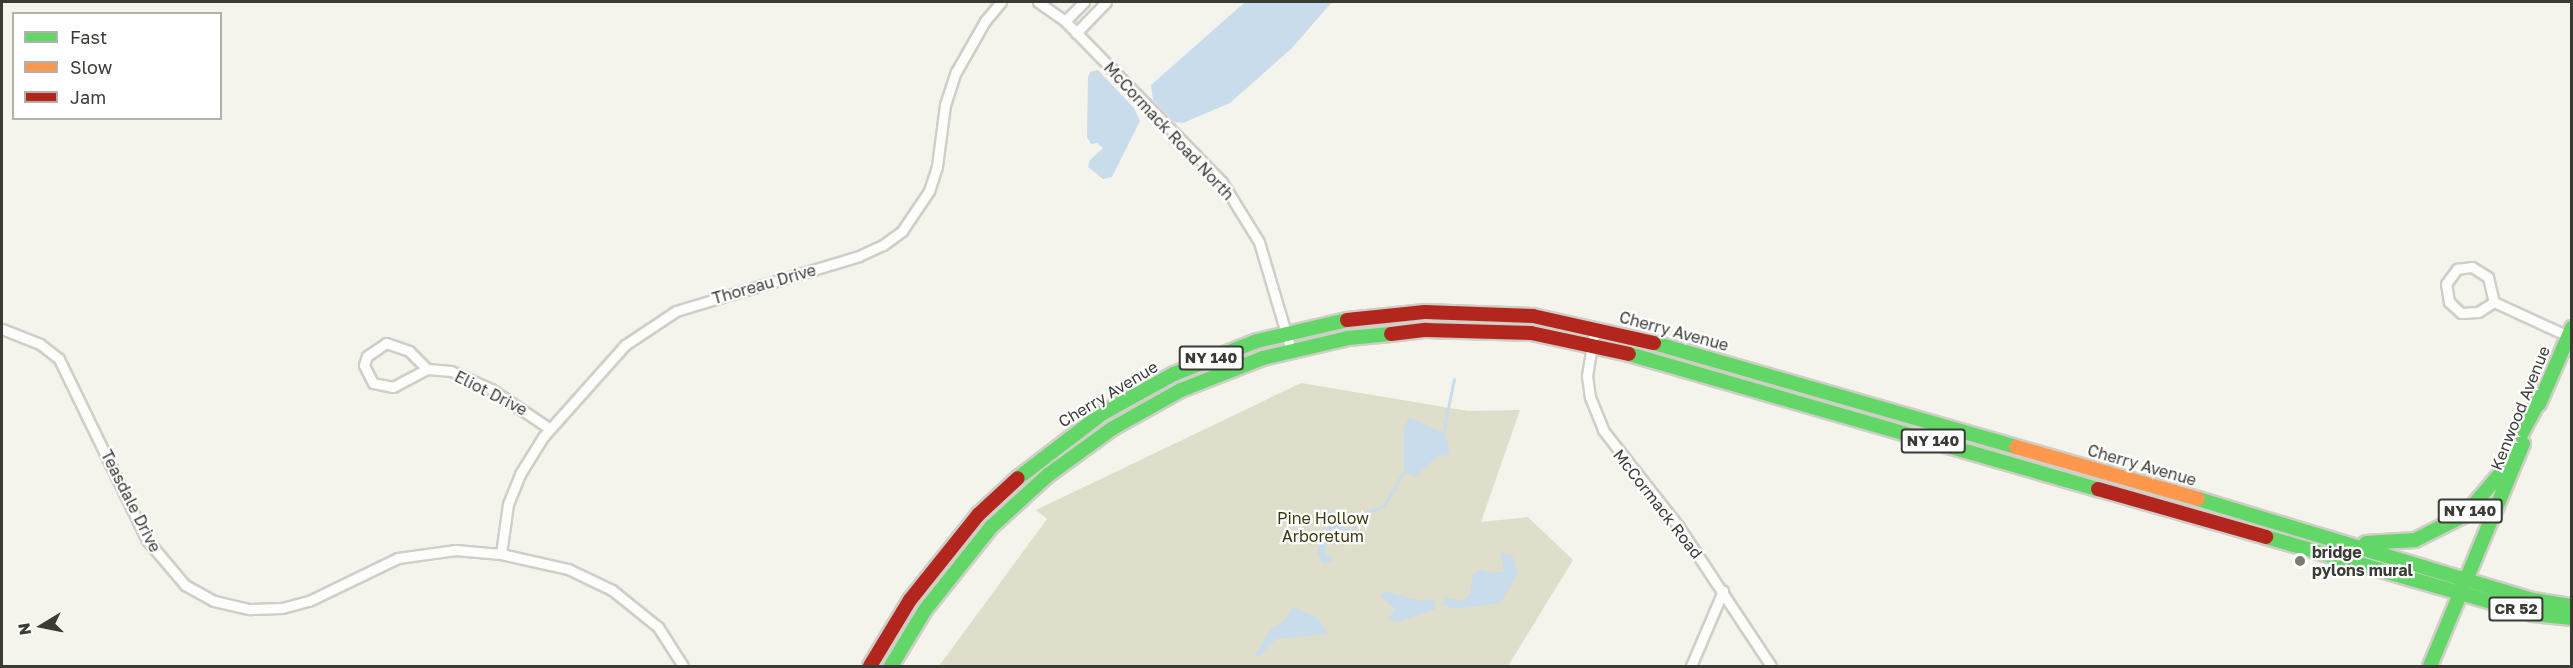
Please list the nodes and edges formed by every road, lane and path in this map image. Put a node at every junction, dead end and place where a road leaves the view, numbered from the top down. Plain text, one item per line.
1 (1001, 2) edge
2 (1038, 2) edge
3 (1084, 2) edge
4 (1106, 2) edge
5 (1065, 21) junction
6 (1076, 33) junction
7 (2494, 302) junction
8 (1595, 327) junction
9 (2, 329) edge
10 (2570, 332) edge
11 (1287, 333) junction
12 (1591, 345) junction
13 (1291, 350) junction
14 (427, 369) junction
15 (2542, 395) junction
16 (550, 429) junction
17 (2341, 540) junction
18 (501, 554) junction
19 (2468, 581) junction
20 (1723, 591) junction
21 (2462, 594) junction
22 (2571, 606) edge
23 (2571, 618) edge
24 (683, 666) edge
25 (870, 666) edge
26 (891, 666) edge
27 (1691, 666) edge
28 (1771, 666) edge
29 (2430, 666) edge

1 - 16 street, Thoreau Drive
2 - 5 street, McCormack Road North
3 - 5 street
4 - 6 street
5 - 6 street, McCormack Road North
6 - 11 street, McCormack Road North
7 - 7 street
7 - 10 street
8 - 11 main road, Cherry Avenue / NY 140
8 - 12 street, McCormack Road
8 - 17 main road, Cherry Avenue / NY 140
9 - 18 street, Teasdale Drive
10 - 15 main road, Kenwood Avenue / NY 140
11 - 13 street, McCormack Road North
11 - 25 main road, Cherry Avenue / NY 140
12 - 13 main road, Cherry Avenue / NY 140
12 - 20 street, McCormack Road
12 - 21 main road, Cherry Avenue / NY 140
13 - 26 main road, Cherry Avenue / NY 140
14 - 14 street
14 - 16 street, Eliot Drive
15 - 17 main road, NY 140
15 - 19 main road, Kenwood Avenue / NY 140
16 - 18 street, Thoreau Drive
17 - 19 main road, Cherry Avenue / CR 52
18 - 24 street, Teasdale Drive
19 - 21 main road, Kenwood Avenue / NY 140
19 - 22 main road, Cherry Avenue / CR 52
20 - 27 street
20 - 28 street, McCormack Road
21 - 23 main road, Cherry Avenue / CR 52
21 - 29 main road, Kenwood Avenue

